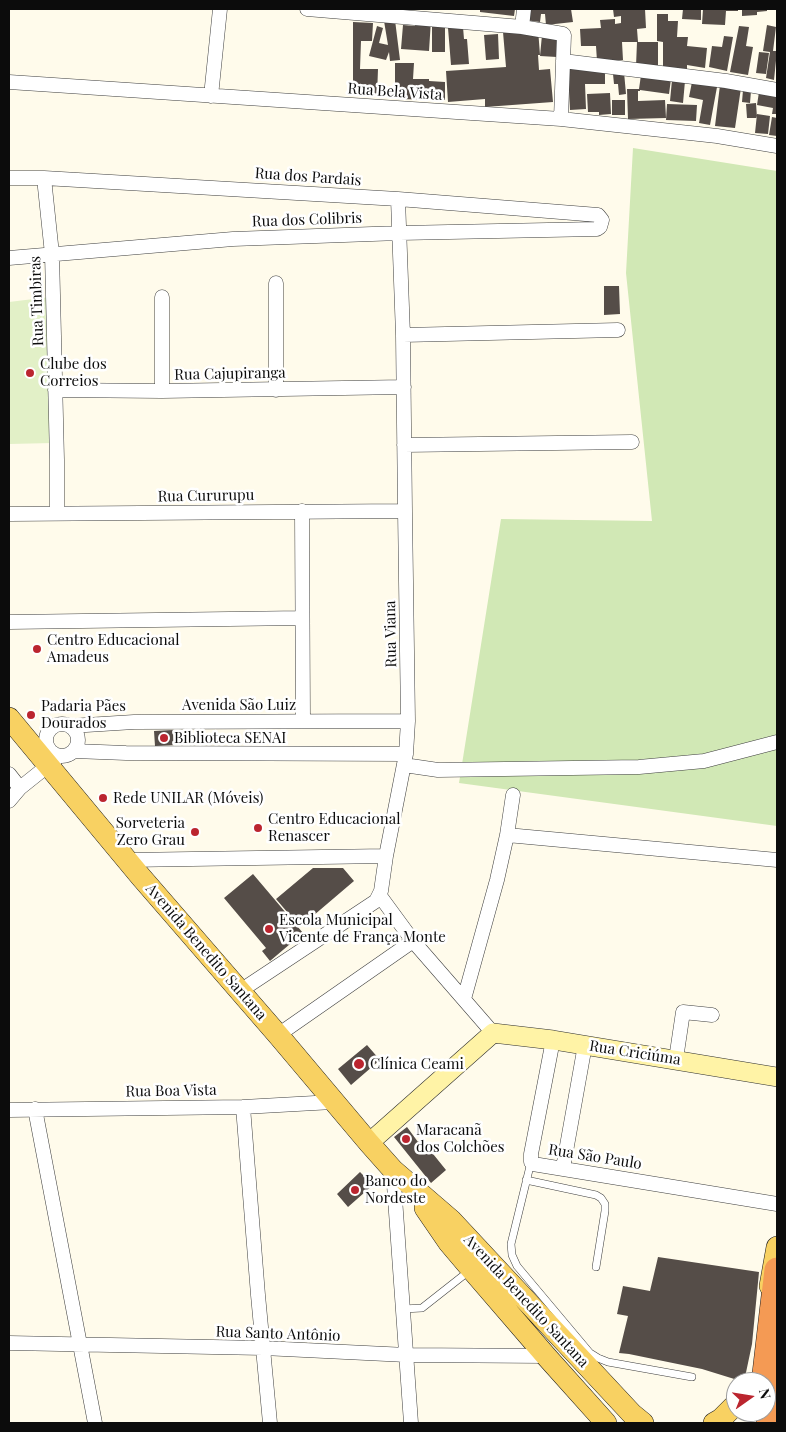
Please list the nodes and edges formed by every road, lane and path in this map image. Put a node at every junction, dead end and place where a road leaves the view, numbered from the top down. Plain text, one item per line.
1 (220, 9) edge
2 (307, 9) edge
3 (524, 9) edge
4 (522, 27) junction
5 (563, 61) junction
6 (9, 82) edge
7 (777, 90) edge
8 (211, 96) junction
9 (561, 120) junction
10 (777, 146) edge
11 (9, 178) edge
12 (44, 178) junction
13 (398, 199) junction
14 (602, 220) joint
15 (400, 233) junction
16 (52, 254) junction
17 (9, 258) edge
18 (276, 283) dead end
19 (162, 297) dead end
20 (618, 330) dead end
21 (404, 335) junction
22 (404, 387) junction
23 (56, 390) junction
24 (276, 390) junction
25 (162, 391) junction
26 (632, 442) dead end
27 (404, 445) junction
28 (302, 511) junction
29 (405, 511) junction
30 (57, 513) junction
31 (9, 514) edge
32 (302, 618) junction
33 (9, 622) edge
34 (9, 718) edge
35 (303, 721) junction
36 (408, 721) junction
37 (70, 726) junction
38 (49, 730) junction
39 (23, 736) junction
40 (777, 742) edge
41 (74, 751) junction
42 (405, 759) junction
43 (54, 760) junction
44 (9, 774) edge
45 (20, 788) junction
46 (513, 795) dead end
47 (9, 801) edge
48 (507, 835) junction
49 (386, 856) junction
50 (127, 860) junction
51 (777, 860) edge
52 (380, 896) junction
53 (414, 942) junction
54 (240, 991) junction
55 (464, 999) junction
56 (712, 1015) dead end
57 (493, 1033) junction
58 (278, 1035) junction
59 (554, 1040) junction
60 (585, 1045) junction
61 (676, 1059) junction
62 (777, 1077) edge
63 (333, 1102) junction
64 (243, 1107) junction
65 (36, 1109) junction
66 (9, 1110) edge
67 (369, 1143) junction
68 (531, 1162) junction
69 (563, 1168) junction
70 (399, 1176) junction
71 (526, 1180) junction
72 (777, 1204) edge
73 (777, 1246) edge
74 (596, 1267) dead end
75 (471, 1270) junction
76 (777, 1270) edge
77 (403, 1309) junction
78 (9, 1343) edge
79 (80, 1345) junction
80 (263, 1348) junction
81 (407, 1355) junction
82 (546, 1356) junction
83 (777, 1363) edge
84 (753, 1372) edge
85 (765, 1372) edge
86 (692, 1377) dead end
87 (777, 1408) edge
88 (726, 1414) edge
89 (95, 1423) edge
90 (270, 1423) edge
91 (411, 1423) edge
92 (606, 1423) edge
93 (644, 1423) edge
94 (714, 1423) edge
95 (769, 1423) edge
96 (775, 1423) edge

1 - 8 street
2 - 4 street
3 - 4 street
4 - 5 street
5 - 7 street
5 - 9 street
6 - 8 street, Rua Bela Vista
8 - 9 street, Rua Bela Vista
9 - 10 street, Rua Bela Vista
11 - 12 street, Rua dos Pardais
12 - 13 street, Rua dos Pardais
12 - 16 street, Rua Timbiras
13 - 14 street, Rua dos Pardais
13 - 15 street, Rua Viana
14 - 15 street, Rua dos Colibris
15 - 16 street, Rua dos Colibris
15 - 21 street, Rua Viana
16 - 17 street, Rua dos Colibris
16 - 23 street, Rua Timbiras
18 - 24 street
19 - 25 street
20 - 21 street
21 - 22 street, Rua Viana
22 - 24 street, Rua Cajupiranga
22 - 27 street, Rua Viana
23 - 25 street, Rua Cajupiranga
23 - 30 street, Rua Timbiras
24 - 25 street, Rua Cajupiranga
26 - 27 street
27 - 29 street, Rua Viana
28 - 29 street, Rua Cururupu
28 - 30 street, Rua Cururupu
28 - 32 street
29 - 36 street, Rua Viana
30 - 31 street, Rua Cururupu
32 - 33 street
32 - 35 street
34 - 39 main road, Avenida Benedito Santana
35 - 36 street, Avenida São Luiz
35 - 37 street, Avenida São Luiz
36 - 42 street, Rua Viana
37 - 38 street
37 - 41 street
38 - 39 street
38 - 43 street
39 - 43 main road, Avenida Benedito Santana
40 - 42 street
41 - 42 street
41 - 43 street
42 - 49 street, Rua Viana
43 - 45 street
43 - 50 main road, Avenida Benedito Santana
44 - 45 street
45 - 47 street
46 - 48 street
48 - 51 street
48 - 55 street
49 - 50 street
49 - 52 street, Rua Viana
50 - 54 main road, Avenida Benedito Santana
52 - 53 street
52 - 54 street
53 - 55 street
53 - 58 street
54 - 58 main road, Avenida Benedito Santana
55 - 57 street
56 - 61 street
57 - 59 street, Rua Criciúma
57 - 67 street
58 - 63 main road, Avenida Benedito Santana
59 - 60 street, Rua Criciúma
59 - 68 street, Rua São Paulo
60 - 61 street, Rua Criciúma
60 - 69 street
61 - 62 street, Rua Criciúma
63 - 64 street, Rua Boa Vista
63 - 67 main road, Avenida Benedito Santana
64 - 65 street, Rua Boa Vista
64 - 80 street
65 - 66 street, Rua Boa Vista
65 - 79 street
67 - 70 main road, Avenida Benedito Santana
68 - 69 street, Rua São Paulo
68 - 71 lane
69 - 72 street, Rua São Paulo
70 - 75 main road, Avenida Benedito Santana
70 - 77 street
70 - 93 main road, Avenida Benedito Santana
71 - 74 lane
71 - 86 lane
73 - 84 main road
75 - 77 lane
75 - 82 main road, Avenida Benedito Santana
76 - 85 highway
77 - 81 street
78 - 79 street, Rua Santo Antônio
79 - 80 street, Rua Santo Antônio
79 - 89 street
80 - 81 street, Rua Santo Antônio
80 - 90 street
81 - 82 street, Rua Santo Antônio
81 - 91 street
82 - 92 main road, Avenida Benedito Santana
83 - 95 highway
87 - 96 main road
88 - 94 main road

